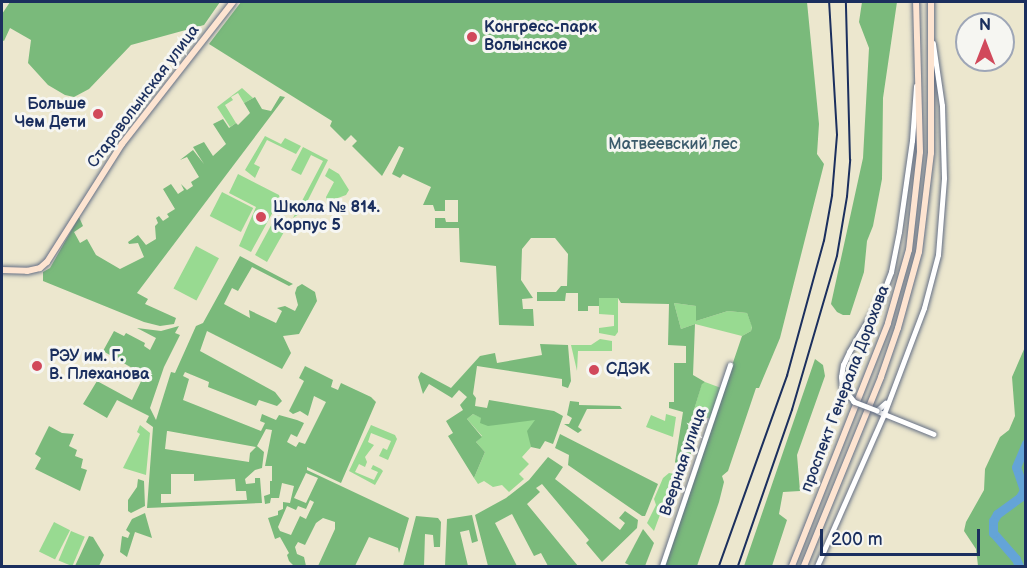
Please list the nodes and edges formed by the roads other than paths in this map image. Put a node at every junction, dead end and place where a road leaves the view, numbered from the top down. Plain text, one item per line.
1 (233, 2) edge
2 (916, 2) edge
3 (930, 2) edge
4 (932, 34) junction
5 (917, 35) junction
6 (2, 270) edge
7 (730, 365) dead end
8 (889, 398) junction
9 (878, 411) junction
10 (884, 414) junction
11 (934, 434) dead end
12 (662, 567) edge
13 (792, 567) edge
14 (804, 567) edge
15 (817, 567) edge

1 - 6 main road, Староволынская улица
2 - 5 main road, проспект Генерала Дорохова
3 - 4 main road, проспект Генерала Дорохова
4 - 8 street
4 - 14 main road, проспект Генерала Дорохова
5 - 9 street, bridge
5 - 13 main road, проспект Генерала Дорохова
7 - 12 street, Веерная улица
8 - 9 street
8 - 10 street
9 - 10 street
10 - 11 street
10 - 15 street

